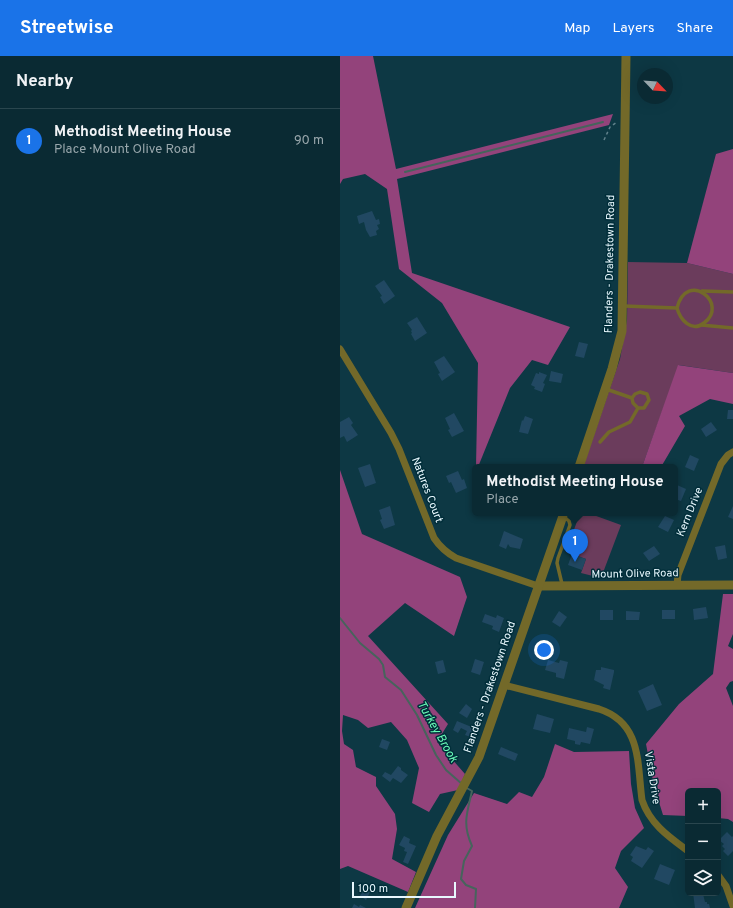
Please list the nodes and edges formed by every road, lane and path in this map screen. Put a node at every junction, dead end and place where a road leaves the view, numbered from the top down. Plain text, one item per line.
1 (626, 56) edge
2 (625, 121) junction
3 (604, 140) dead end
4 (702, 291) junction
5 (733, 292) edge
6 (623, 306) junction
7 (677, 308) junction
8 (701, 325) junction
9 (733, 328) edge
10 (340, 350) edge
11 (606, 388) junction
12 (632, 398) junction
13 (638, 408) junction
14 (600, 442) dead end
15 (733, 452) edge
16 (580, 464) edge
17 (563, 516) edge
18 (564, 516) edge
19 (677, 585) junction
20 (733, 585) edge
21 (538, 586) junction
22 (562, 586) junction
23 (504, 685) junction
24 (685, 849) edge
25 (721, 880) edge
26 (733, 906) edge
27 (406, 908) edge

1 - 2 street, Flanders - Drakestown Road
2 - 3 path
2 - 6 street, Flanders - Drakestown Road
4 - 5 lane
4 - 7 lane
4 - 8 lane
6 - 7 lane
6 - 11 street, Flanders - Drakestown Road
7 - 8 lane
8 - 9 lane
10 - 21 street, Natures Court
11 - 12 lane
11 - 16 street, Flanders - Drakestown Road
12 - 13 lane
12 - 13 lane
13 - 14 lane
15 - 19 street, Kern Drive
17 - 21 street, Flanders - Drakestown Road
18 - 22 lane
19 - 20 street, Mount Olive Road
19 - 22 street, Mount Olive Road
21 - 22 street, Mount Olive Road
21 - 23 street, Flanders - Drakestown Road
23 - 24 street, Vista Drive
23 - 27 street, Flanders - Drakestown Road
25 - 26 street

